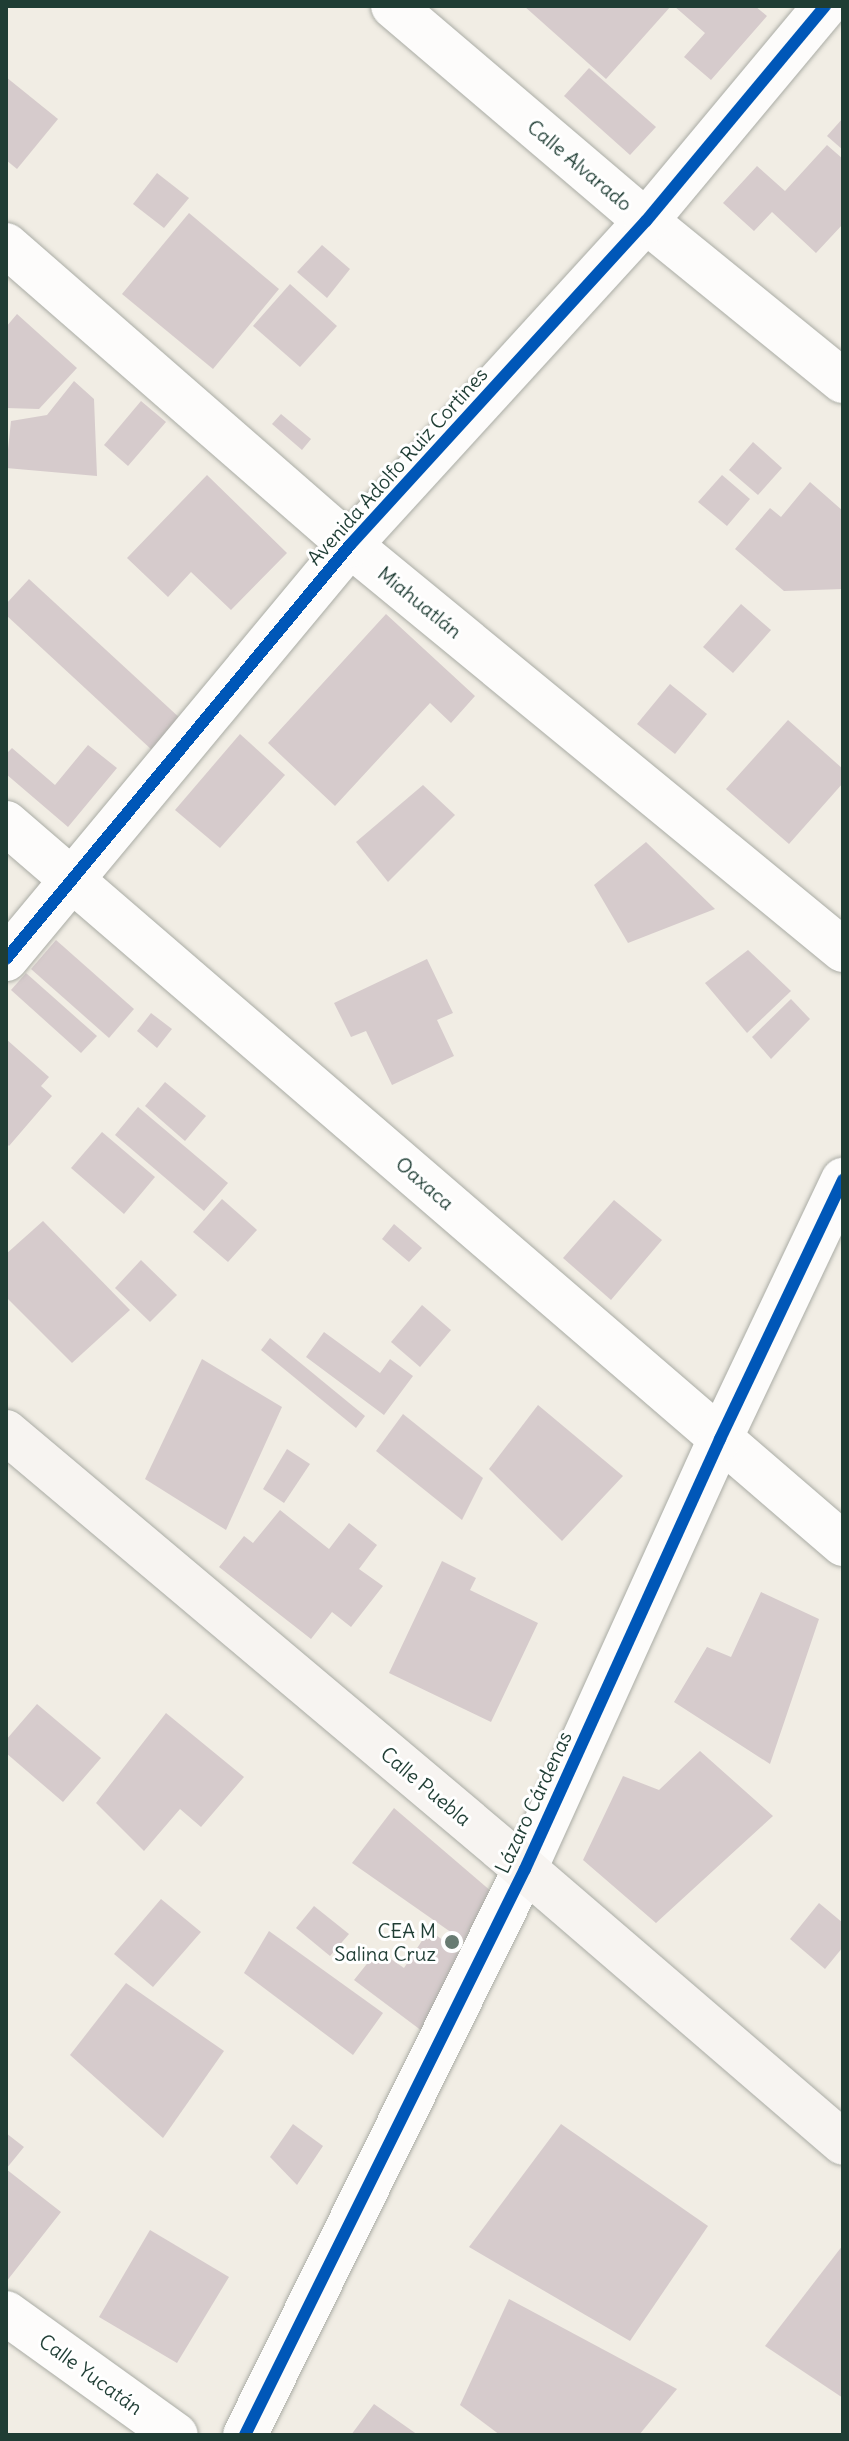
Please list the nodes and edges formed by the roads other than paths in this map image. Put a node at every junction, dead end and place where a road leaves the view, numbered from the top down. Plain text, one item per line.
1 (393, 6) edge
2 (825, 6) edge
3 (646, 221) junction
4 (6, 245) edge
5 (843, 381) edge
6 (350, 545) junction
7 (6, 823) edge
8 (74, 880) junction
9 (843, 950) edge
10 (6, 959) edge
11 (843, 1180) edge
12 (6, 1432) edge
13 (720, 1439) junction
14 (843, 1544) edge
15 (525, 1869) junction
16 (843, 2143) edge
17 (6, 2313) edge
18 (176, 2435) edge
19 (245, 2435) edge

1 - 3 street, Calle Alvarado
2 - 3 street, Avenida Adolfo Ruiz Cortines
3 - 5 street, Calle Alvarado
3 - 6 street, Avenida Adolfo Ruiz Cortines
4 - 6 street, Miahuatlán
6 - 8 street, Avenida Adolfo Ruiz Cortines
6 - 9 street, Miahuatlán
7 - 8 street, Oaxaca
8 - 10 street, Avenida Adolfo Ruiz Cortines
8 - 13 street, Oaxaca
11 - 13 street, Lázaro Cárdenas
12 - 15 street, Calle Puebla
13 - 14 street, Oaxaca
13 - 15 street, Lázaro Cárdenas
15 - 16 street, Calle Puebla
15 - 19 street, Lázaro Cárdenas
17 - 18 street, Calle Yucatán

